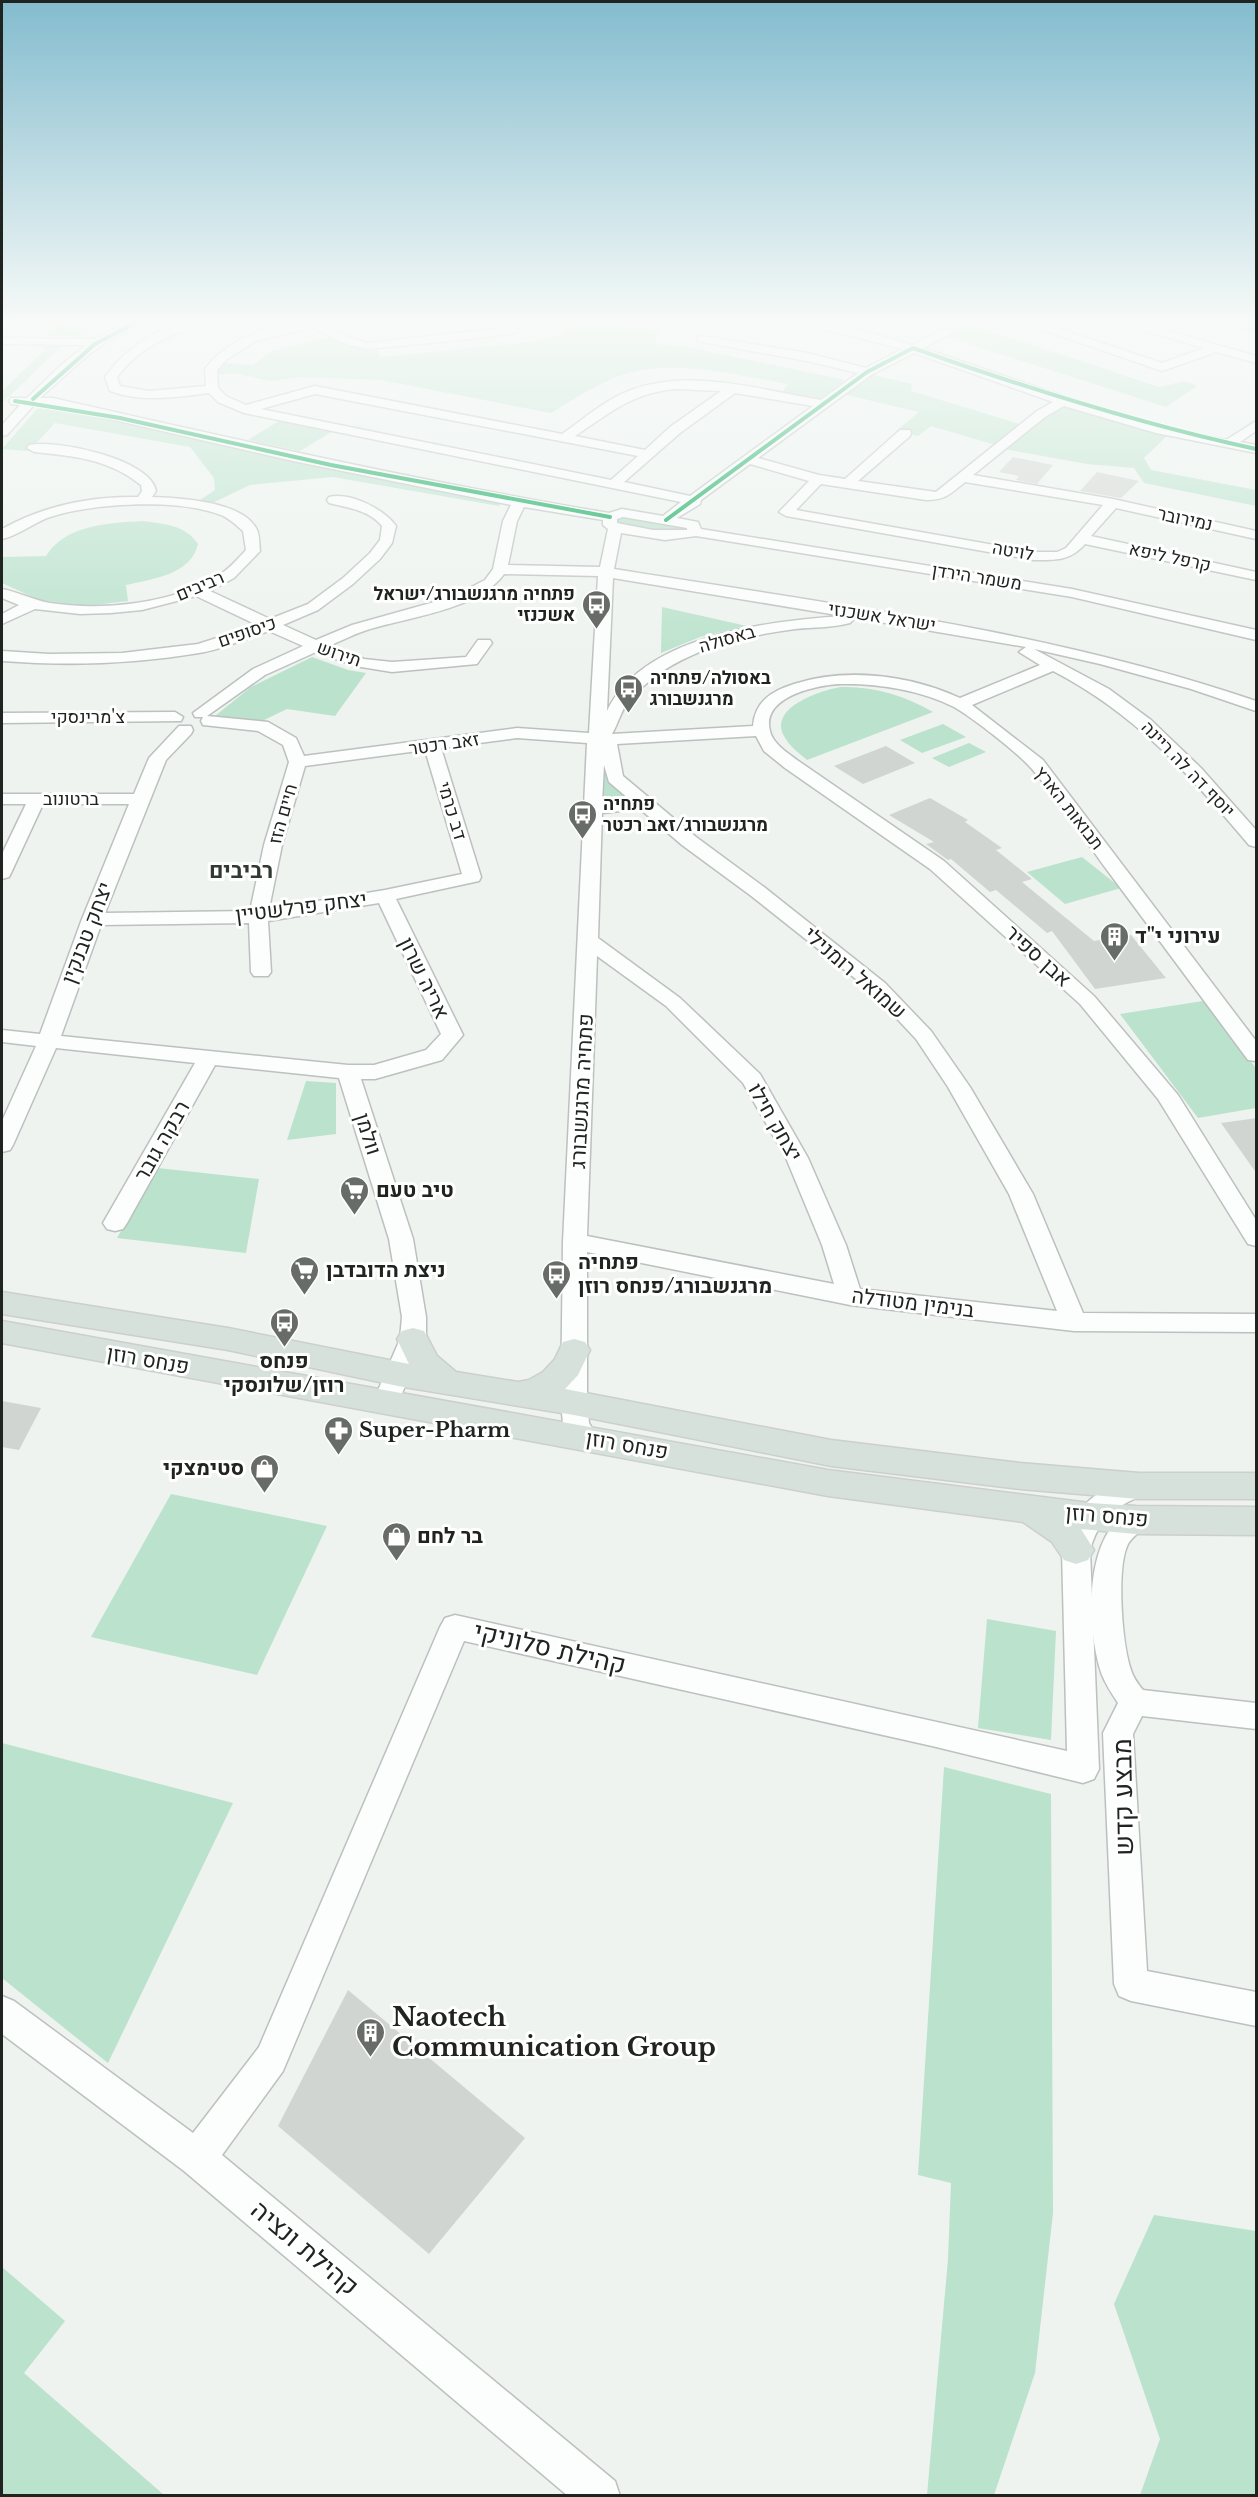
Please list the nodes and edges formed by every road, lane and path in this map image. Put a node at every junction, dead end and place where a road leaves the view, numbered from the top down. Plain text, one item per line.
1 (202, 437) edge
2 (328, 437) edge
3 (378, 437) edge
4 (556, 437) edge
5 (667, 437) edge
6 (781, 437) edge
7 (901, 437) edge
8 (1013, 437) edge
9 (1191, 437) edge
10 (1240, 437) edge
11 (564, 438) joint
12 (1229, 444) junction
13 (34, 448) dead end
14 (1257, 449) edge
15 (647, 454) junction
16 (292, 457) junction
17 (750, 460) junction
18 (962, 477) junction
19 (818, 479) junction
20 (847, 483) junction
21 (614, 484) junction
22 (143, 500) junction
23 (334, 500) dead end
24 (695, 501) junction
25 (519, 502) junction
26 (1113, 503) junction
27 (666, 520) junction
28 (612, 522) junction
29 (695, 532) junction
30 (2, 535) edge
31 (1257, 535) edge
32 (1084, 539) junction
33 (500, 569) junction
34 (606, 572) junction
35 (1257, 576) edge
36 (196, 591) junction
37 (2, 593) edge
38 (33, 604) junction
39 (807, 605) junction
40 (885, 618) junction
41 (2, 620) edge
42 (268, 626) junction
43 (789, 626) junction
44 (1257, 635) edge
45 (996, 636) junction
46 (484, 643) dead end
47 (317, 647) junction
48 (2, 656) edge
49 (1054, 665) junction
50 (960, 704) junction
51 (1257, 706) edge
52 (205, 717) junction
53 (2, 718) edge
54 (180, 723) junction
55 (761, 731) junction
56 (602, 737) junction
57 (432, 746) junction
58 (298, 762) junction
59 (141, 798) junction
60 (2, 799) edge
61 (37, 799) junction
62 (642, 803) junction
63 (595, 809) junction
64 (1257, 841) edge
65 (2, 873) edge
66 (472, 877) joint
67 (385, 896) junction
68 (258, 917) junction
69 (93, 919) junction
70 (589, 941) junction
71 (588, 968) junction
72 (623, 968) junction
73 (261, 972) dead end
74 (2, 1036) edge
75 (49, 1040) junction
76 (1257, 1054) edge
77 (208, 1059) junction
78 (348, 1072) junction
79 (2, 1144) edge
80 (115, 1223) dead end
81 (1257, 1238) edge
82 (575, 1242) junction
83 (850, 1296) junction
84 (4, 1318) edge
85 (1074, 1322) junction
86 (1257, 1323) edge
87 (413, 1340) junction
88 (574, 1350) junction
89 (451, 1383) junction
90 (392, 1388) junction
91 (511, 1394) junction
92 (574, 1403) junction
93 (584, 1437) junction
94 (1139, 1486) junction
95 (1257, 1486) edge
96 (1030, 1509) junction
97 (1090, 1517) junction
98 (1136, 1520) junction
99 (1257, 1521) edge
100 (1077, 1566) junction
101 (1134, 1702) junction
102 (1257, 1716) edge
103 (1083, 1769) joint
104 (1257, 2009) edge
105 (2, 2013) edge
106 (197, 2158) junction
107 (600, 2496) edge

1 - 16 street
2 - 16 street
3 - 21 street
4 - 11 street
5 - 15 street
6 - 17 street
7 - 20 street
8 - 18 street
9 - 12 street
10 - 12 street
11 - 15 street
12 - 14 street
13 - 22 street
15 - 21 street
16 - 25 street
17 - 19 street
17 - 24 street
18 - 20 street
18 - 26 street
19 - 20 street
19 - 32 street, לויטה
21 - 24 street
22 - 30 street, רביבים
22 - 36 street, רביבים
23 - 42 street, כיסופים
24 - 27 street
25 - 28 street
25 - 33 street
26 - 31 street, נמירובר
26 - 32 street, לויטה
27 - 28 street
27 - 29 street
28 - 29 street
28 - 34 street, פתחיה מרגנשבורג
29 - 44 street, משמר הירדן
32 - 35 street, קרפל ליפא
33 - 34 street, ישראל אשכנזי
33 - 47 street
34 - 39 street, ישראל אשכנזי
34 - 56 street, פתחיה מרגנשבורג
36 - 38 street, רביבים
36 - 42 street, תירוש
37 - 38 street, רביבים
38 - 41 street
39 - 40 street, ישראל אשכנזי
39 - 43 street
40 - 43 street, באסולה
40 - 45 street, ישראל אשכנזי
42 - 47 street, תירוש
42 - 48 street, כיסופים
43 - 56 street, באסולה
45 - 49 street, יוסף דה לה ריינה
45 - 51 street, ישראל אשכנזי
46 - 47 street, תירוש
47 - 52 street
49 - 50 street
49 - 64 street, יוסף דה לה ריינה
50 - 55 street, תבואות הארץ
50 - 76 street, תבואות הארץ
52 - 54 street
52 - 58 street, חיים הזז
53 - 54 street, צ'מרינסקי
54 - 59 street, יצחק טבנקין
55 - 56 street, זאב רכטר
55 - 81 street, אבן ספיר
56 - 57 street, זאב רכטר
56 - 62 street, שמואל רומנילי
56 - 63 street, פתחיה מרגנשבורג
57 - 58 street, זאב רכטר
57 - 66 street, דב כרמי
58 - 68 street, חיים הזז
59 - 61 street, ברטונוב
59 - 69 street, יצחק טבנקין
60 - 61 street, ברטונוב
61 - 65 street
62 - 63 street
62 - 85 street, שמואל רומנילי
63 - 70 street, פתחיה מרגנשבורג
66 - 67 street, יצחק פרלשטיין
67 - 68 street, יצחק פרלשטיין
67 - 78 street, אריה שרון
68 - 69 street, יצחק פרלשטיין
68 - 73 street, חיים הזז
69 - 75 street, יצחק טבנקין
70 - 71 street, פתחיה מרגנשבורג
70 - 72 street, יצחק חילו
71 - 72 street
71 - 82 street, פתחיה מרגנשבורג
72 - 83 street, יצחק חילו
74 - 75 street
75 - 77 street
75 - 79 street, יצחק טבנקין
77 - 78 street
77 - 80 street, רבקה גובר
78 - 87 street, וולמן
82 - 83 street, בנימין מטודלה
82 - 88 street, פתחיה מרגנשבורג
83 - 85 street, בנימין מטודלה
84 - 90 main road, פנחס רוזן
85 - 86 street, בנימין מטודלה
87 - 89 main road
87 - 90 street, וולמן
88 - 91 main road
88 - 92 street, פתחיה מרגנשבורג
89 - 90 main road, פנחס רוזן
89 - 91 main road, פנחס רוזן
90 - 93 main road, פנחס רוזן
91 - 92 main road, פנחס רוזן
92 - 93 street, פתחיה מרגנשבורג
92 - 94 main road, פנחס רוזן
93 - 96 main road, פנחס רוזן
94 - 95 main road, פנחס רוזן
94 - 97 street, מבצע קדש
96 - 97 main road, פנחס רוזן
96 - 100 main road
97 - 98 main road, פנחס רוזן
97 - 100 street, מבצע קדש
98 - 99 main road, פנחס רוזן
98 - 101 street
100 - 103 street, מבצע קדש
101 - 102 street
101 - 104 street, מבצע קדש
103 - 106 street, קהילת סלוניקי
105 - 106 street, קהילת ונציה
106 - 107 street, קהילת ונציה

